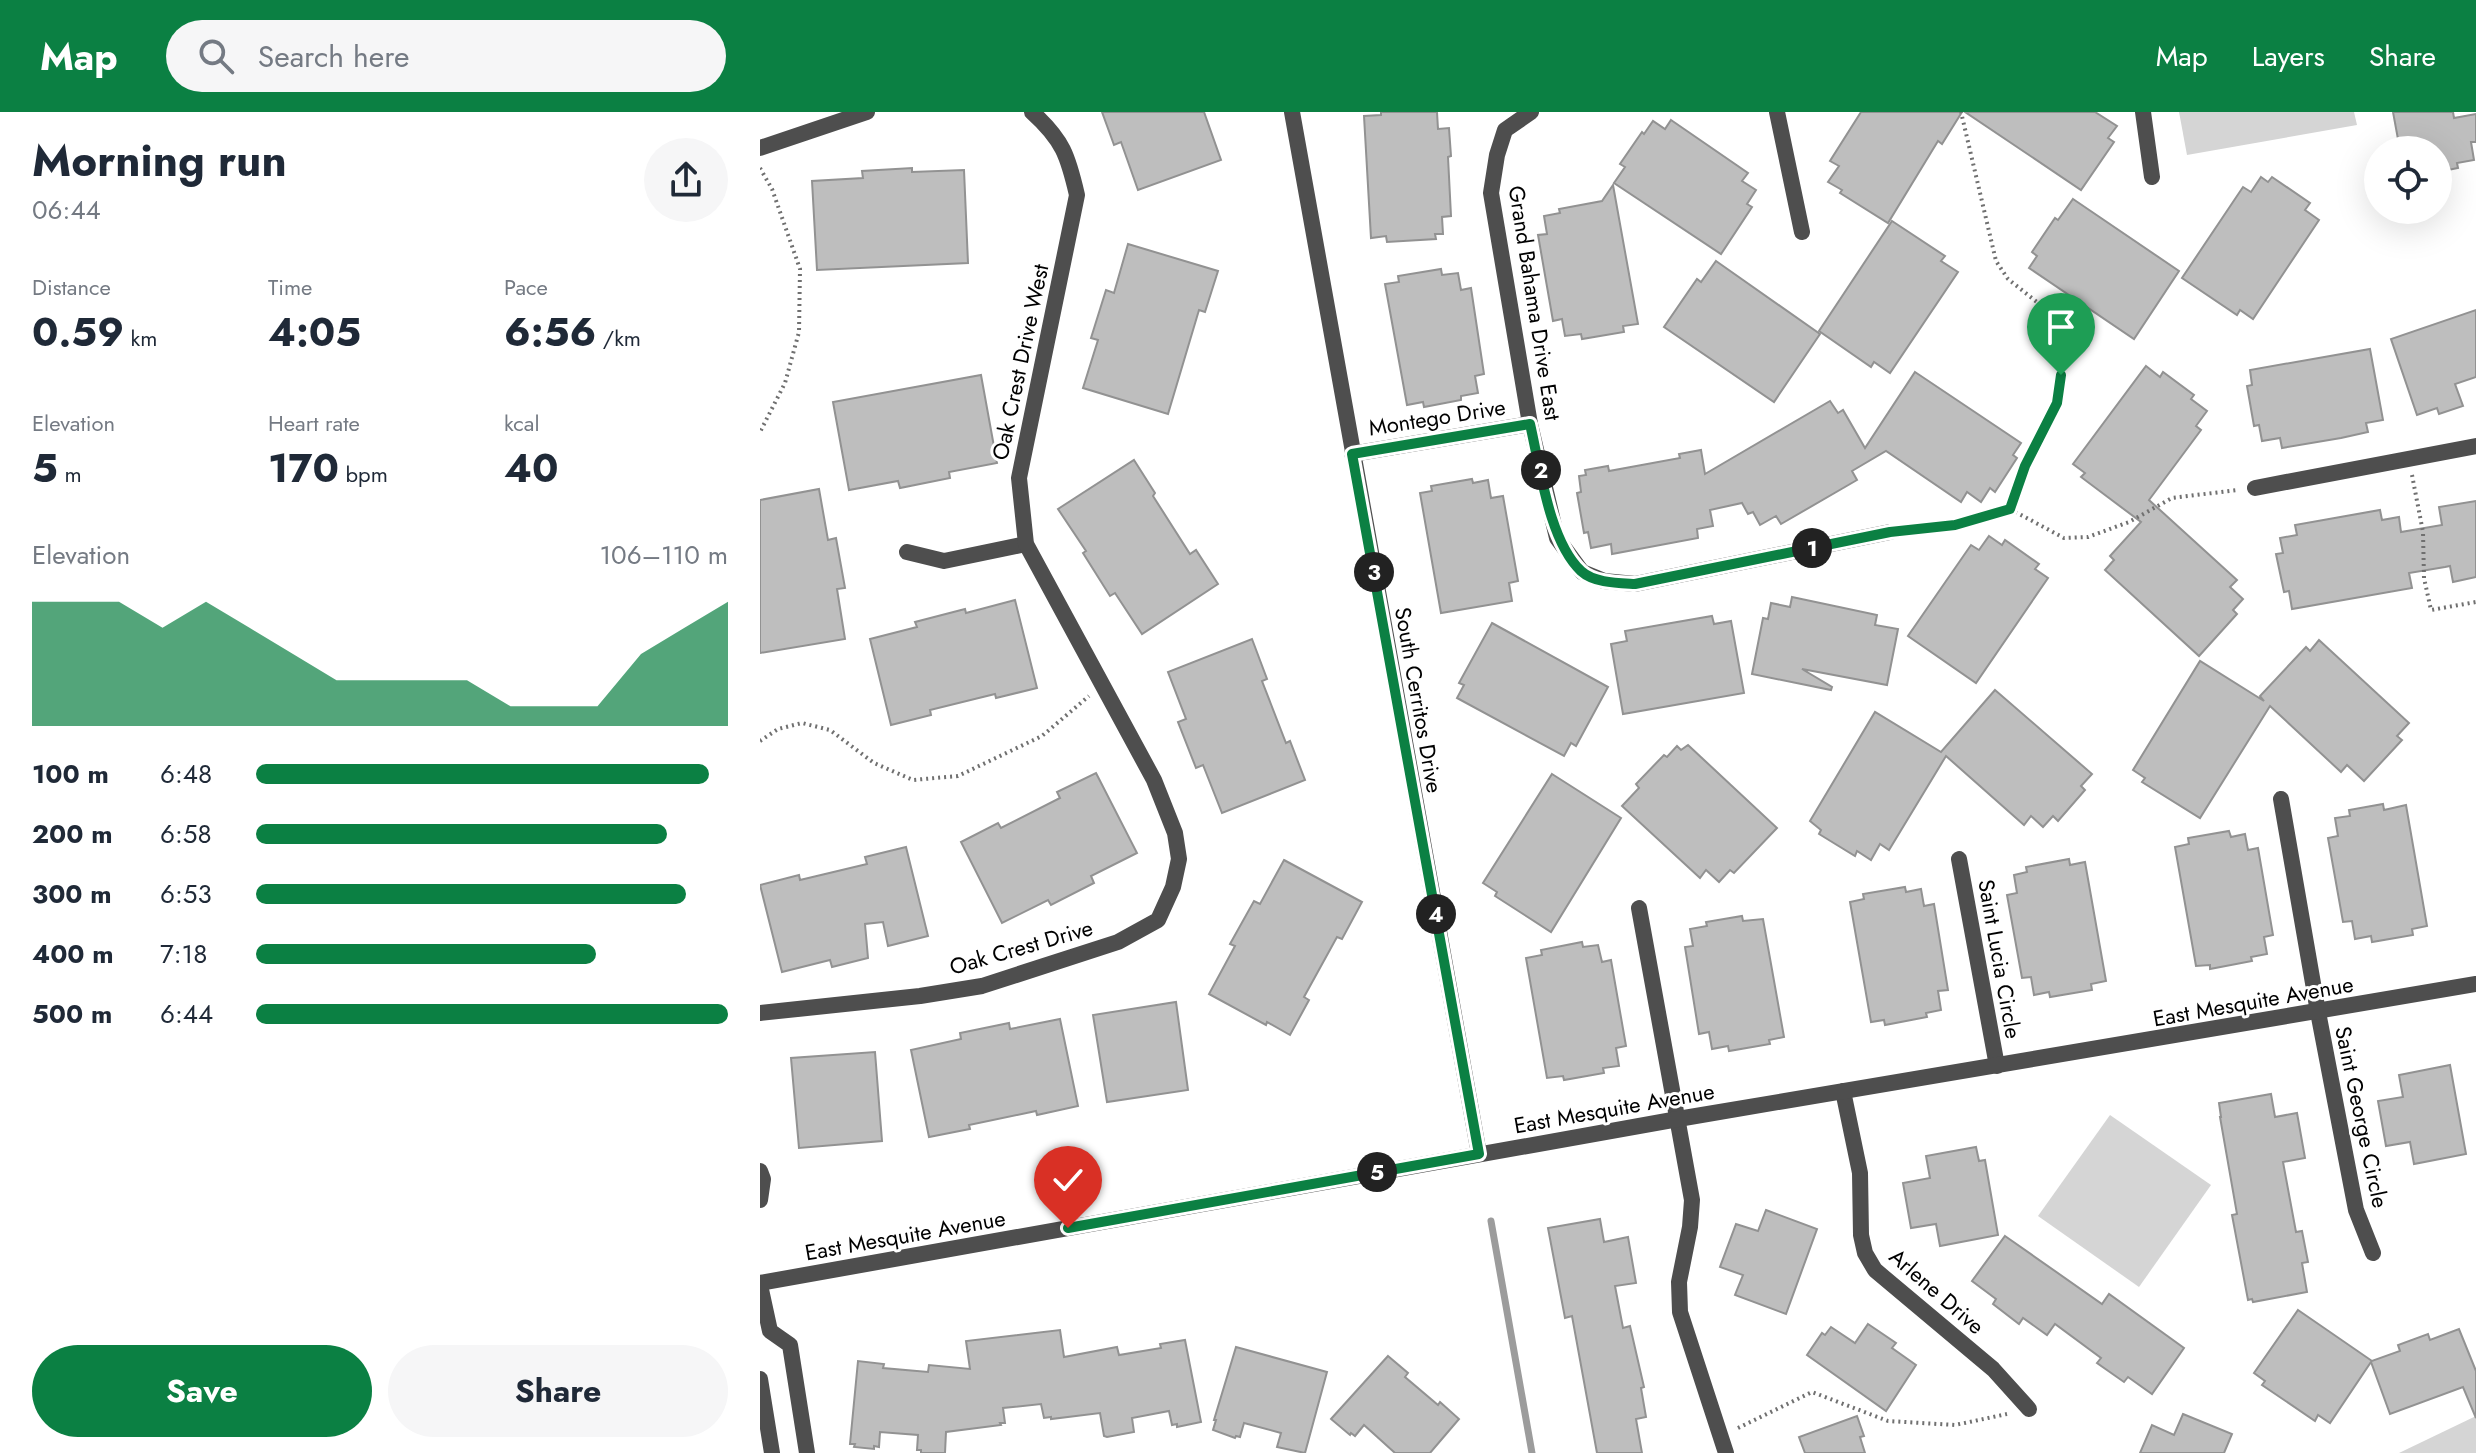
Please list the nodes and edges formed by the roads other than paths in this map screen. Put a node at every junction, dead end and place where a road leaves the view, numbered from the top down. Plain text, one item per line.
1 (867, 112) edge
2 (1032, 112) edge
3 (1292, 112) edge
4 (1531, 112) edge
5 (1777, 112) edge
6 (2143, 112) edge
7 (760, 148) edge
8 (2152, 177) dead end
9 (1802, 232) dead end
10 (1530, 424) junction
11 (2476, 446) edge
12 (1352, 454) junction
13 (2255, 488) road end
14 (1890, 532) road end
15 (1026, 544) junction
16 (907, 552) dead end
17 (2281, 799) dead end
18 (1959, 859) dead end
19 (1173, 887) joint
20 (1639, 908) dead end
21 (2476, 984) edge
22 (2318, 1012) junction
23 (760, 1013) edge
24 (1997, 1066) junction
25 (1843, 1091) junction
26 (1678, 1119) junction
27 (1479, 1154) junction
28 (760, 1171) edge
29 (760, 1200) edge
30 (2373, 1253) dead end
31 (760, 1284) edge
32 (765, 1336) edge
33 (760, 1379) edge
34 (2029, 1409) road end
35 (772, 1453) edge
36 (807, 1453) edge
37 (1726, 1453) edge

1 - 7 street
2 - 15 street, Oak Crest Drive West
3 - 12 street, South Cerritos Drive
4 - 10 street, Grand Bahama Drive East
5 - 9 street
6 - 8 street
10 - 12 street, Montego Drive
10 - 14 street, Grand Bahama Drive East
11 - 13 street
12 - 27 street, South Cerritos Drive
15 - 16 street
15 - 19 street, Oak Crest Drive West
17 - 22 street, Saint George Circle
18 - 24 street, Saint Lucia Circle
19 - 23 street, Oak Crest Drive
20 - 26 street
21 - 22 street, East Mesquite Avenue
22 - 24 street, East Mesquite Avenue
22 - 30 street, Saint George Circle
24 - 25 street, East Mesquite Avenue
25 - 26 street, East Mesquite Avenue
25 - 34 street, Arlene Drive
26 - 27 street, East Mesquite Avenue
26 - 37 street
27 - 31 street, East Mesquite Avenue
28 - 29 street
31 - 32 street
32 - 36 street
33 - 35 street

